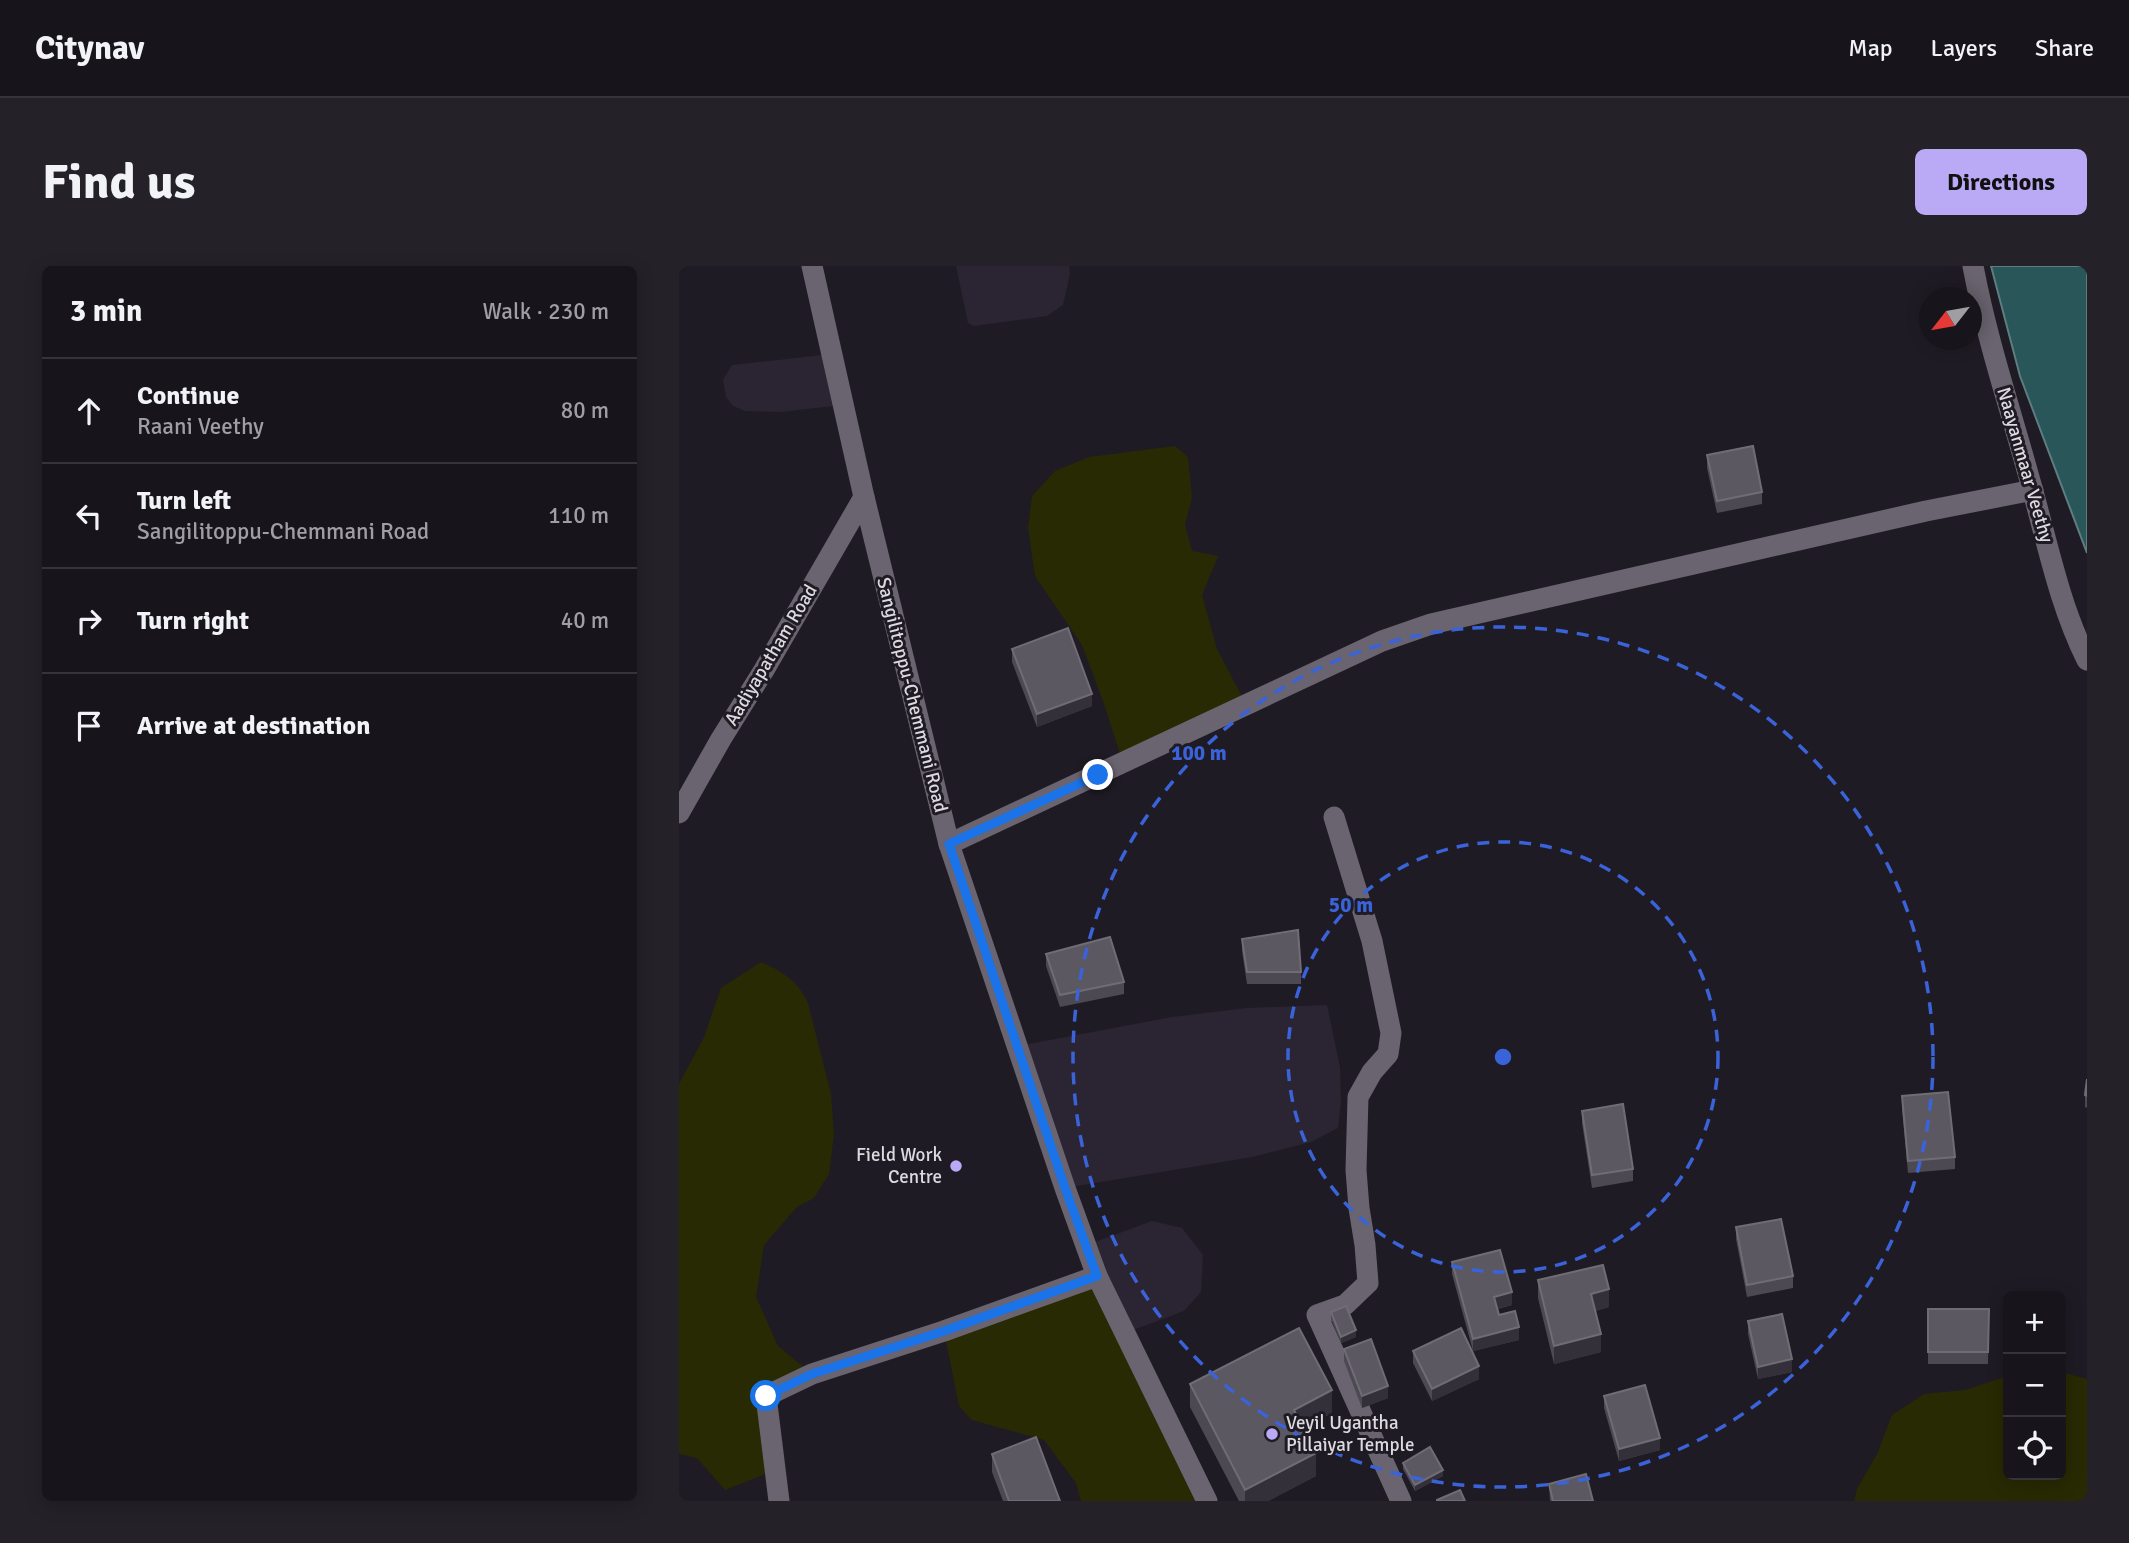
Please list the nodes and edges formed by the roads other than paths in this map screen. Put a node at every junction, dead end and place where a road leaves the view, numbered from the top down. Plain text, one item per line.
1 (812, 266) edge
2 (1973, 266) edge
3 (2033, 490) junction
4 (864, 496) junction
5 (2087, 660) edge
6 (679, 813) edge
7 (1334, 817) dead end
8 (949, 844) junction
9 (1097, 1276) junction
10 (779, 1501) edge
11 (1207, 1501) edge
12 (1401, 1501) edge

1 - 4 street, Sangilitoppu-Chemmani Road
2 - 3 street, Naayanmaar Veethy
3 - 5 street, Naayanmaar Veethy
3 - 8 street
4 - 6 street, Aadiyapatham Road
4 - 8 street, Sangilitoppu-Chemmani Road
7 - 12 street
8 - 9 street, Sangilitoppu-Chemmani Road
9 - 10 street
9 - 11 street, Sangilitoppu-Chemmani Road

